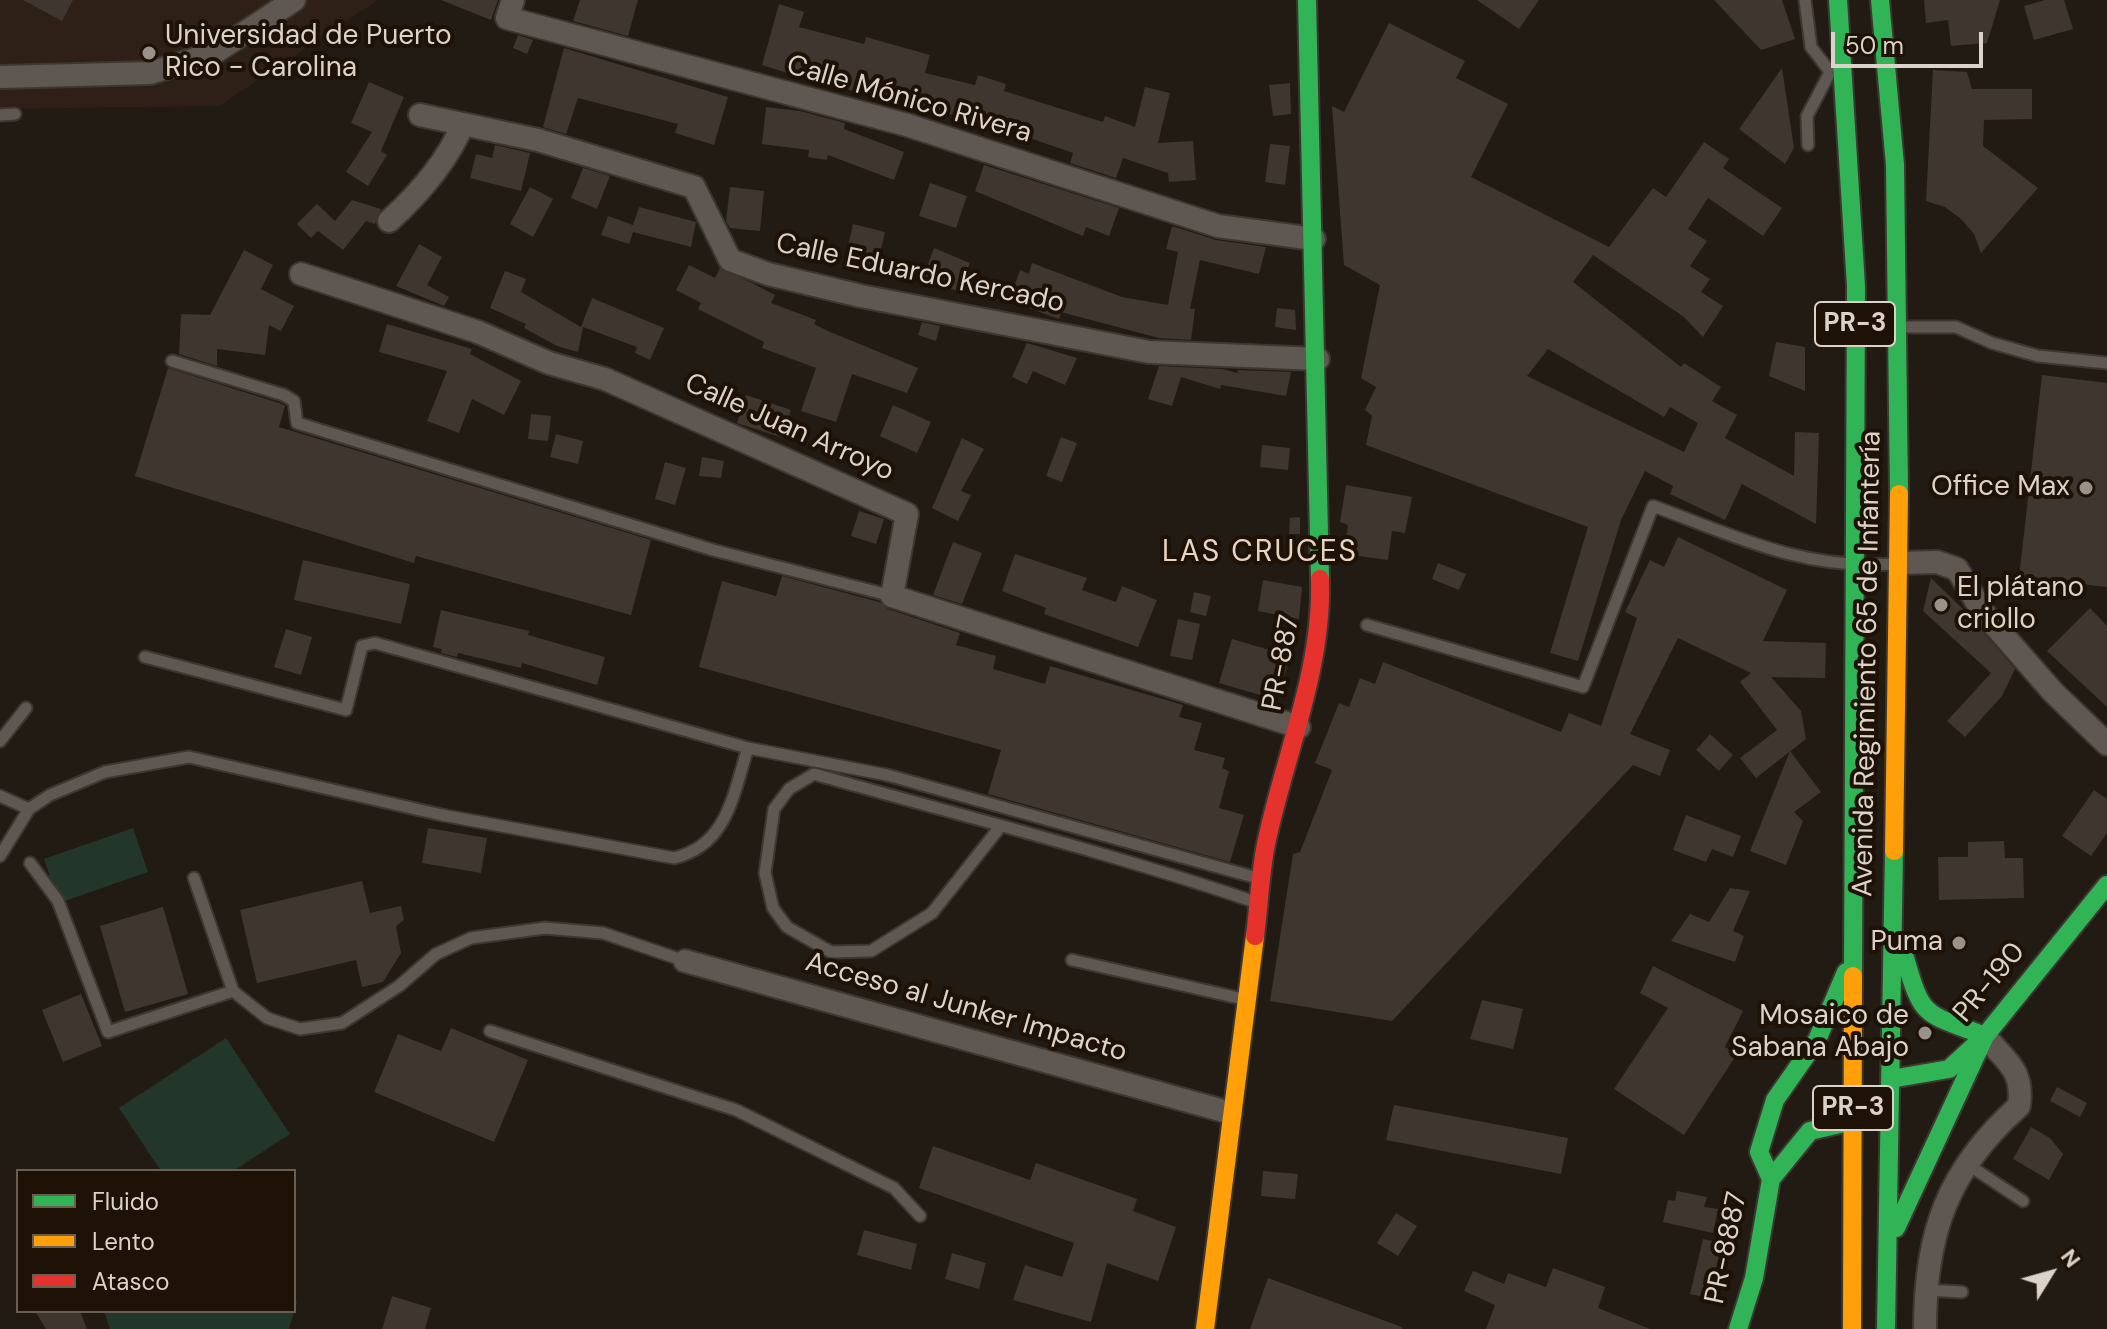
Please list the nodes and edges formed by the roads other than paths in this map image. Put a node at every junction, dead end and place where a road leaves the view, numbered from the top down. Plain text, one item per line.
1 (294, 0) edge
2 (513, 0) edge
3 (1307, 0) edge
4 (1805, 0) edge
5 (1838, 0) edge
6 (1880, 0) edge
7 (0, 77) edge
8 (1859, 79) junction
9 (15, 114) dead end
10 (0, 115) edge
11 (420, 115) dead end
12 (463, 124) junction
13 (1808, 145) dead end
14 (389, 221) dead end
15 (1314, 239) junction
16 (301, 274) dead end
17 (1897, 327) junction
18 (1318, 359) junction
19 (172, 361) dead end
20 (2107, 363) edge
21 (1899, 563) junction
22 (1853, 566) junction
23 (892, 596) junction
24 (1367, 625) dead end
25 (145, 657) dead end
26 (26, 708) dead end
27 (1299, 727) junction
28 (0, 741) edge
29 (2107, 744) edge
30 (748, 748) junction
31 (0, 796) edge
32 (29, 809) junction
33 (1000, 827) junction
34 (0, 856) edge
35 (30, 863) dead end
36 (194, 878) dead end
37 (1261, 879) junction
38 (2107, 885) edge
39 (1258, 903) junction
40 (1894, 920) junction
41 (1855, 948) junction
42 (1072, 960) dead end
43 (685, 961) joint
44 (233, 991) junction
45 (1246, 1000) junction
46 (490, 1031) dead end
47 (1985, 1036) junction
48 (1891, 1079) junction
49 (1231, 1113) junction
50 (1853, 1121) junction
51 (1967, 1164) junction
52 (1771, 1179) junction
53 (2023, 1201) dead end
54 (920, 1216) dead end
55 (1889, 1240) junction
56 (1926, 1290) junction
57 (1962, 1292) dead end
58 (1205, 1329) edge
59 (1738, 1329) edge
60 (1852, 1329) edge
61 (1886, 1329) edge
62 (1925, 1329) edge

1 - 7 street
2 - 15 street, Calle Mónico Rivera
3 - 15 main road, PR-887
4 - 8 lane
5 - 8 main road, Avenida Regimiento 65 de Infantería / PR-3
6 - 8 main road, Avenida Regimiento 65 de Infantería / PR-3
8 - 13 lane
8 - 17 main road, Avenida Regimiento 65 de Infantería / PR-3
8 - 22 main road, Avenida Regimiento 65 de Infantería / PR-3
9 - 10 lane
11 - 12 street, Calle Eduardo Kercado
12 - 14 street
12 - 18 street, Calle Eduardo Kercado
15 - 18 main road, PR-887
16 - 23 street, Calle Juan Arroyo
17 - 20 lane
17 - 21 main road, Avenida Regimiento 65 de Infantería / PR-3
18 - 27 main road, PR-887
19 - 23 lane
21 - 22 lane
21 - 29 street
21 - 40 main road, Avenida Regimiento 65 de Infantería / PR-3
22 - 24 lane
22 - 41 main road, Avenida Regimiento 65 de Infantería / PR-3
23 - 27 street
25 - 30 lane
26 - 28 lane
27 - 37 main road, PR-887
30 - 32 lane
30 - 37 lane
31 - 32 lane
32 - 34 lane
33 - 33 lane
33 - 39 lane
35 - 44 lane
36 - 44 lane
37 - 39 main road, PR-887
38 - 47 main road, PR-190 / PR-190
39 - 45 main road, PR-887
40 - 47 main road
40 - 48 main road, Avenida Regimiento 65 de Infantería / PR-3
41 - 50 main road, Avenida Regimiento 65 de Infantería / PR-3
41 - 52 main road
42 - 45 lane
43 - 44 lane
43 - 49 street, Acceso al Junker Impacto
45 - 49 main road, PR-887
46 - 54 lane
47 - 48 main road, PR-190 / PR-190
47 - 51 street
47 - 55 main road
48 - 55 main road, Avenida Regimiento 65 de Infantería / PR-3
49 - 58 main road, PR-887
50 - 52 main road
50 - 60 main road, Avenida Regimiento 65 de Infantería / PR-3
51 - 53 lane
51 - 56 street
52 - 59 main road, PR-8887 / PR-8887
55 - 61 main road, Avenida Regimiento 65 de Infantería / PR-3
56 - 57 lane
56 - 62 street

